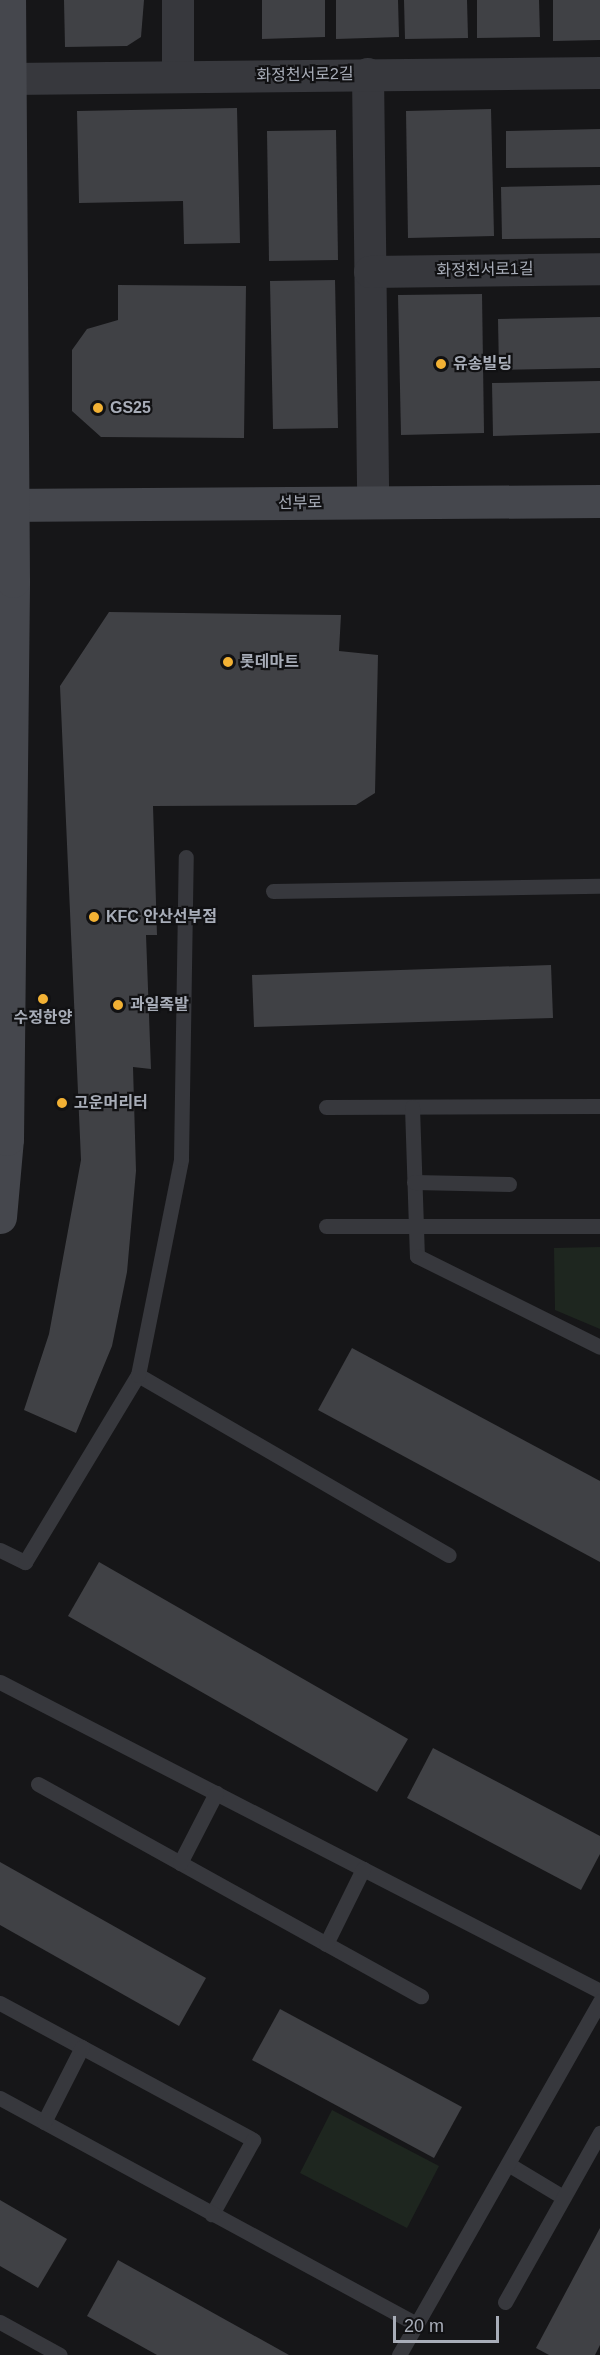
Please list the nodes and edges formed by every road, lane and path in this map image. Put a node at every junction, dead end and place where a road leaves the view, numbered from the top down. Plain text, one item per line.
1 (178, 0) edge
2 (6, 9) edge
3 (600, 73) edge
4 (368, 74) junction
5 (178, 76) junction
6 (10, 79) junction
7 (600, 269) edge
8 (370, 272) junction
9 (600, 501) edge
10 (373, 502) junction
11 (6, 505) edge
12 (186, 857) dead end
13 (600, 886) edge
14 (273, 891) dead end
15 (600, 1106) edge
16 (326, 1107) dead end
17 (412, 1107) junction
18 (414, 1182) junction
19 (509, 1184) dead end
20 (0, 1217) edge
21 (326, 1226) dead end
22 (416, 1226) junction
23 (600, 1226) edge
24 (600, 1347) edge
25 (138, 1375) junction
26 (0, 1550) edge
27 (449, 1555) dead end
28 (0, 1682) edge
29 (38, 1784) dead end
30 (216, 1793) junction
31 (180, 1863) junction
32 (363, 1869) junction
33 (326, 1944) junction
34 (600, 1991) edge
35 (420, 1996) dead end
36 (600, 2001) edge
37 (0, 2003) edge
38 (82, 2047) junction
39 (0, 2098) edge
40 (44, 2122) junction
41 (600, 2133) edge
42 (508, 2164) junction
43 (563, 2197) junction
44 (212, 2214) junction
45 (505, 2302) dead end
46 (0, 2322) edge
47 (417, 2324) junction
48 (404, 2353) edge
49 (60, 2355) edge

1 - 5 street
2 - 6 street
3 - 4 street, 화정천서로2길
4 - 5 street, 화정천서로2길
4 - 8 street
5 - 6 street, 화정천서로2길
6 - 11 street
7 - 8 street, 화정천서로1길
8 - 10 street
9 - 10 street, 선부로
10 - 11 street, 선부로
11 - 20 street
12 - 25 lane
13 - 14 lane
15 - 17 lane
16 - 17 lane
17 - 18 lane
18 - 19 lane
18 - 22 lane
21 - 22 lane
22 - 23 lane
22 - 24 lane
25 - 26 lane
25 - 27 lane
28 - 30 lane
29 - 31 lane
30 - 31 lane
30 - 32 lane
31 - 33 lane
32 - 33 lane
32 - 34 lane
33 - 35 lane
36 - 42 lane
37 - 38 lane
38 - 40 lane
38 - 44 lane
39 - 40 lane
40 - 44 lane
41 - 43 lane
42 - 43 lane
42 - 47 lane
43 - 45 lane
44 - 47 lane
46 - 49 lane
47 - 48 lane

